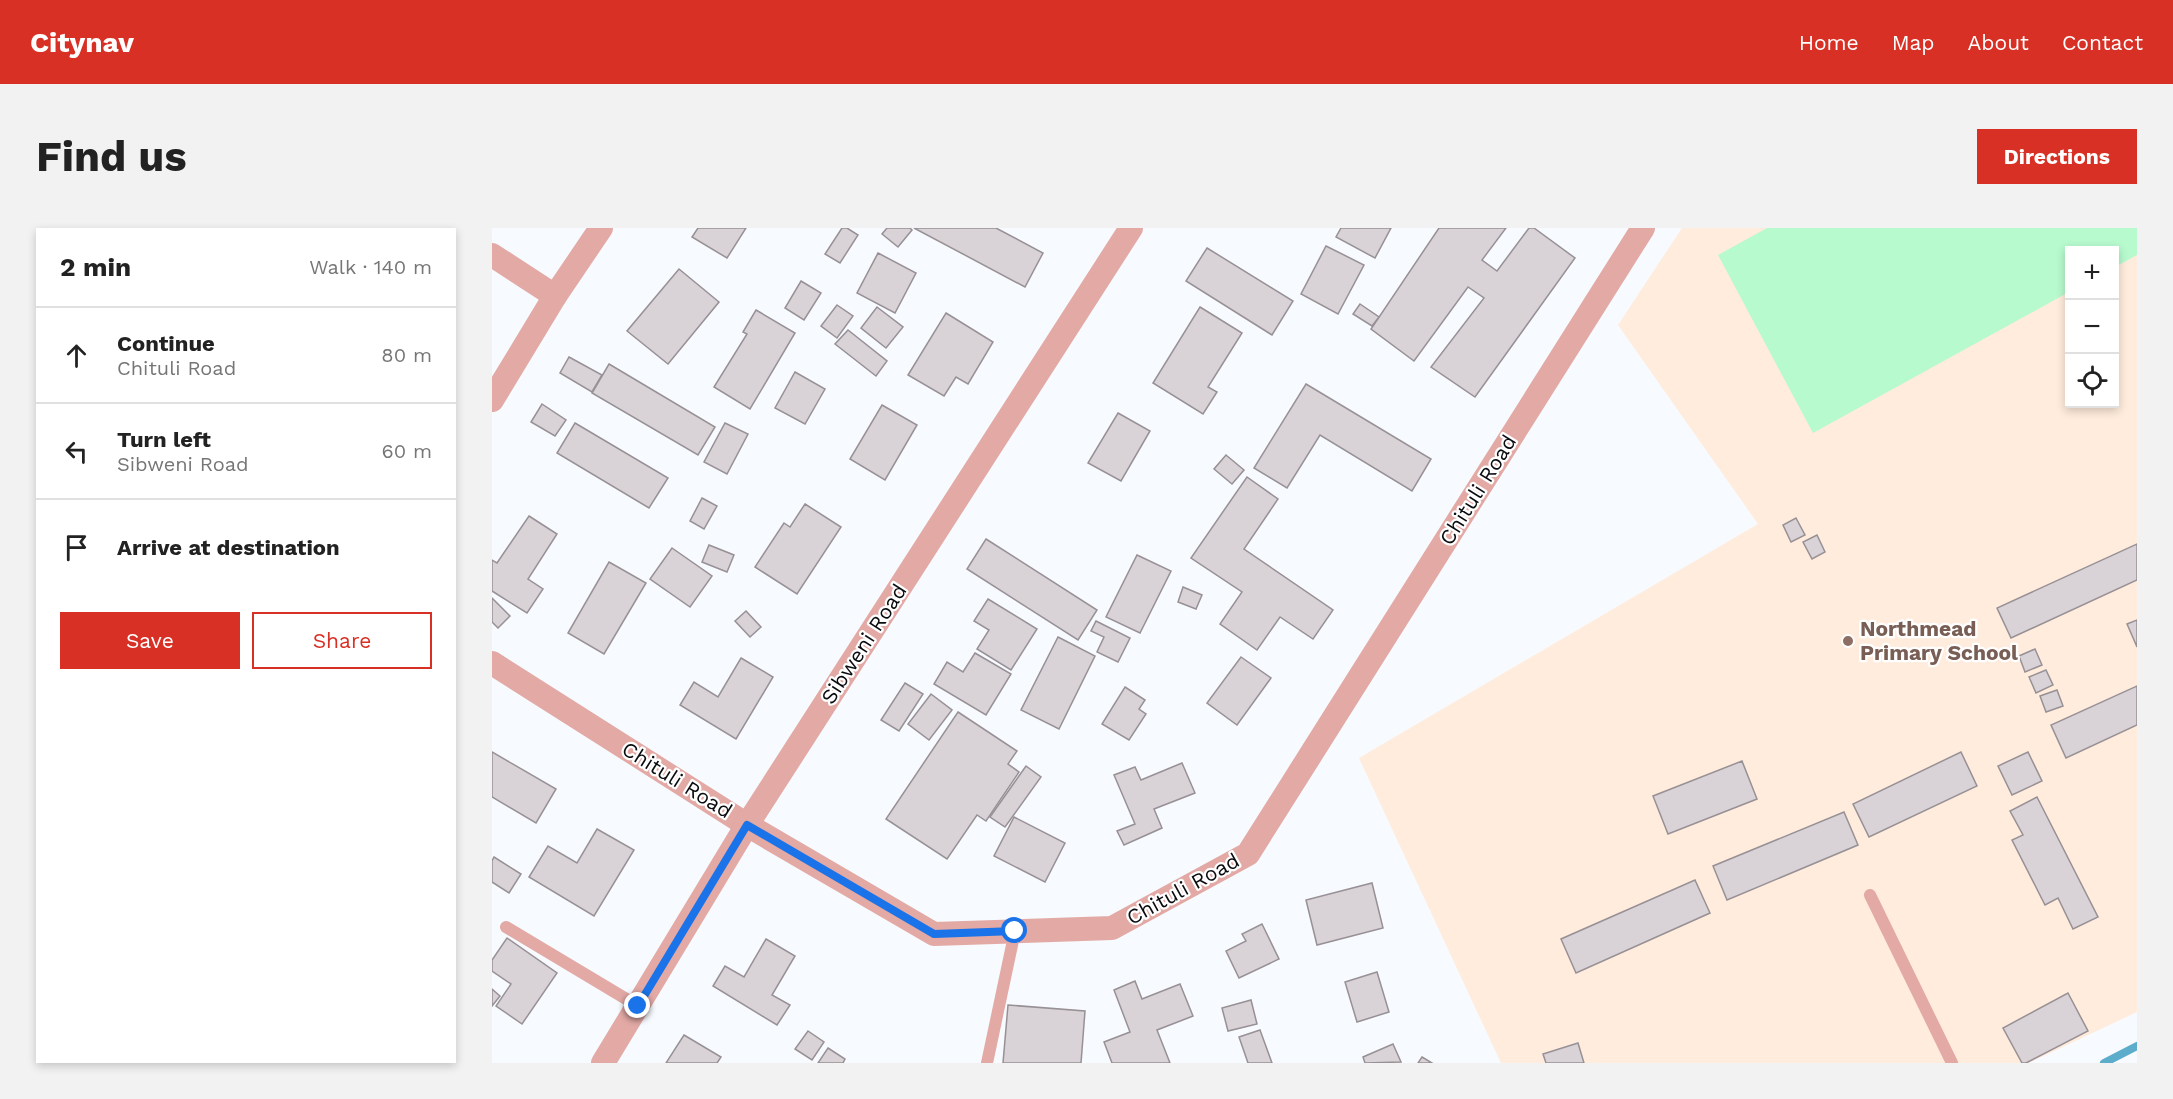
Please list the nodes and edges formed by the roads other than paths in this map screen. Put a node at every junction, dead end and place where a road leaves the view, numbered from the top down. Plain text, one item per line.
1 (601, 228) edge
2 (1131, 228) edge
3 (1643, 228) edge
4 (492, 255) edge
5 (555, 296) junction
6 (492, 400) edge
7 (492, 663) edge
8 (747, 825) junction
9 (1870, 895) dead end
10 (506, 927) dead end
11 (1015, 931) junction
12 (638, 1006) junction
13 (603, 1063) edge
14 (987, 1063) edge
15 (1952, 1063) edge

1 - 5 street
2 - 8 street, Sibweni Road
3 - 11 street, Chituli Road
4 - 5 street
5 - 6 street
7 - 8 street, Chituli Road
8 - 11 street, Chituli Road
8 - 12 street, Sibweni Road
9 - 15 lane
10 - 12 lane
11 - 14 lane
12 - 13 street, Sibweni Road

